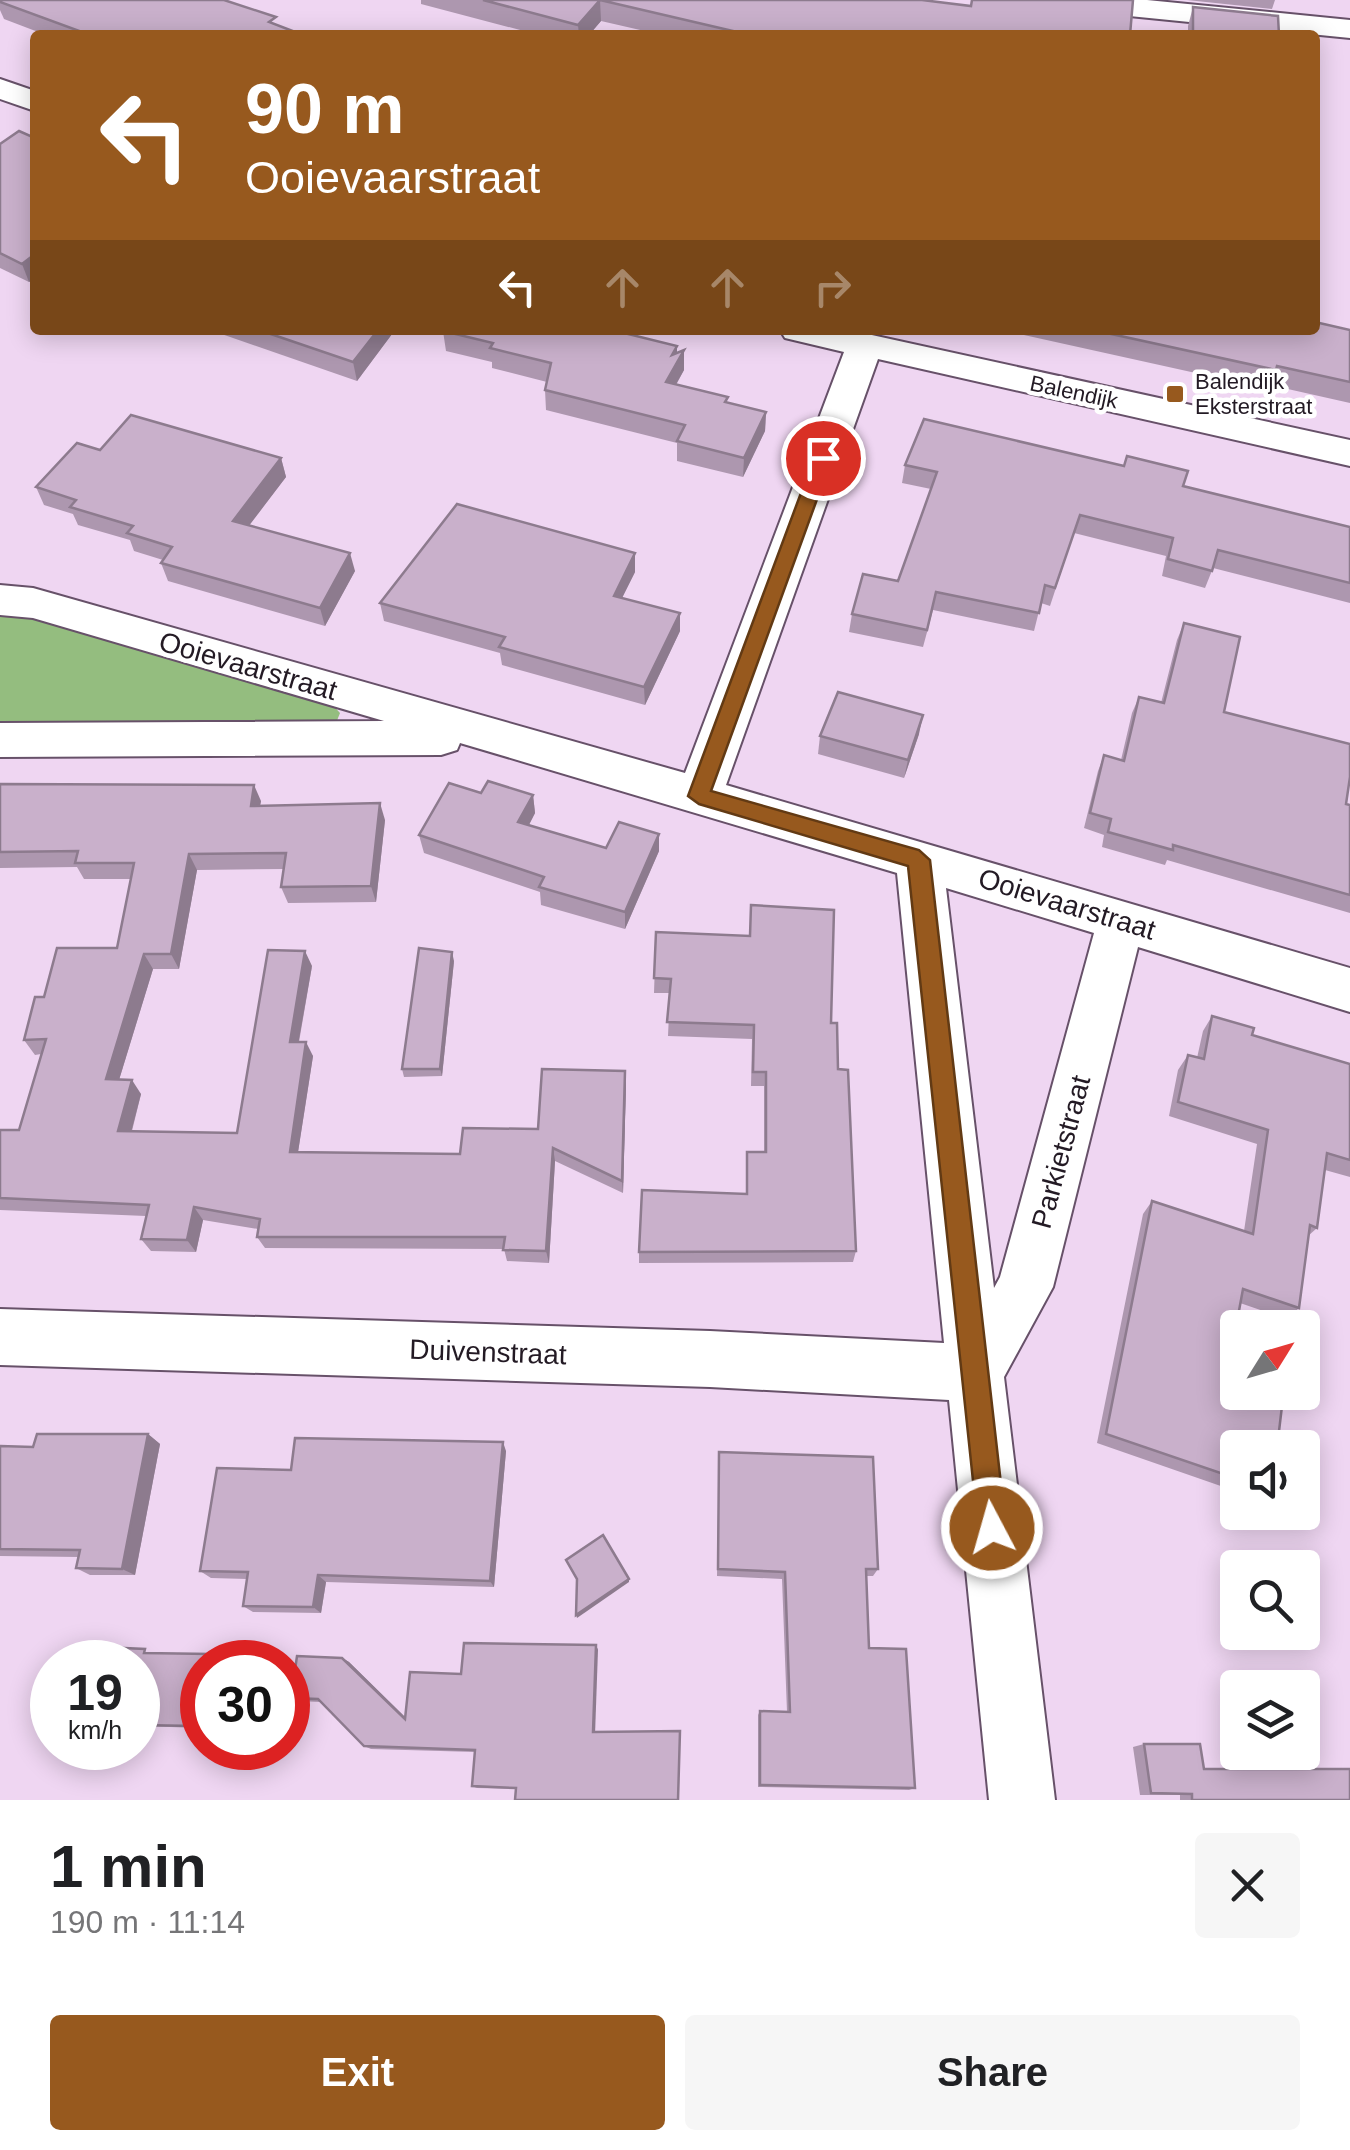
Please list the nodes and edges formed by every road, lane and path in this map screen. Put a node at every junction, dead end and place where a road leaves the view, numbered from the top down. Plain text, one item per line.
1 (1058, 0) edge
2 (1350, 29) edge
3 (21, 96) edge
4 (0, 118) edge
5 (819, 335) edge
6 (864, 346) junction
7 (1350, 453) edge
8 (0, 600) edge
9 (494, 738) junction
10 (0, 740) edge
11 (699, 796) junction
12 (919, 860) junction
13 (1121, 920) junction
14 (1350, 990) edge
15 (0, 1337) edge
16 (975, 1374) junction
17 (1022, 1800) edge

1 - 2 street
3 - 4 street
5 - 6 street, Balendijk
6 - 7 street, Balendijk
6 - 11 street
8 - 9 street, Ooievaarstraat
9 - 10 street, Ooievaarstraat
9 - 11 street, Ooievaarstraat
11 - 12 street, Ooievaarstraat
12 - 13 street, Ooievaarstraat
12 - 16 street
13 - 14 street, Ooievaarstraat
13 - 16 street, Parkietstraat
15 - 16 street, Duivenstraat
16 - 17 street

